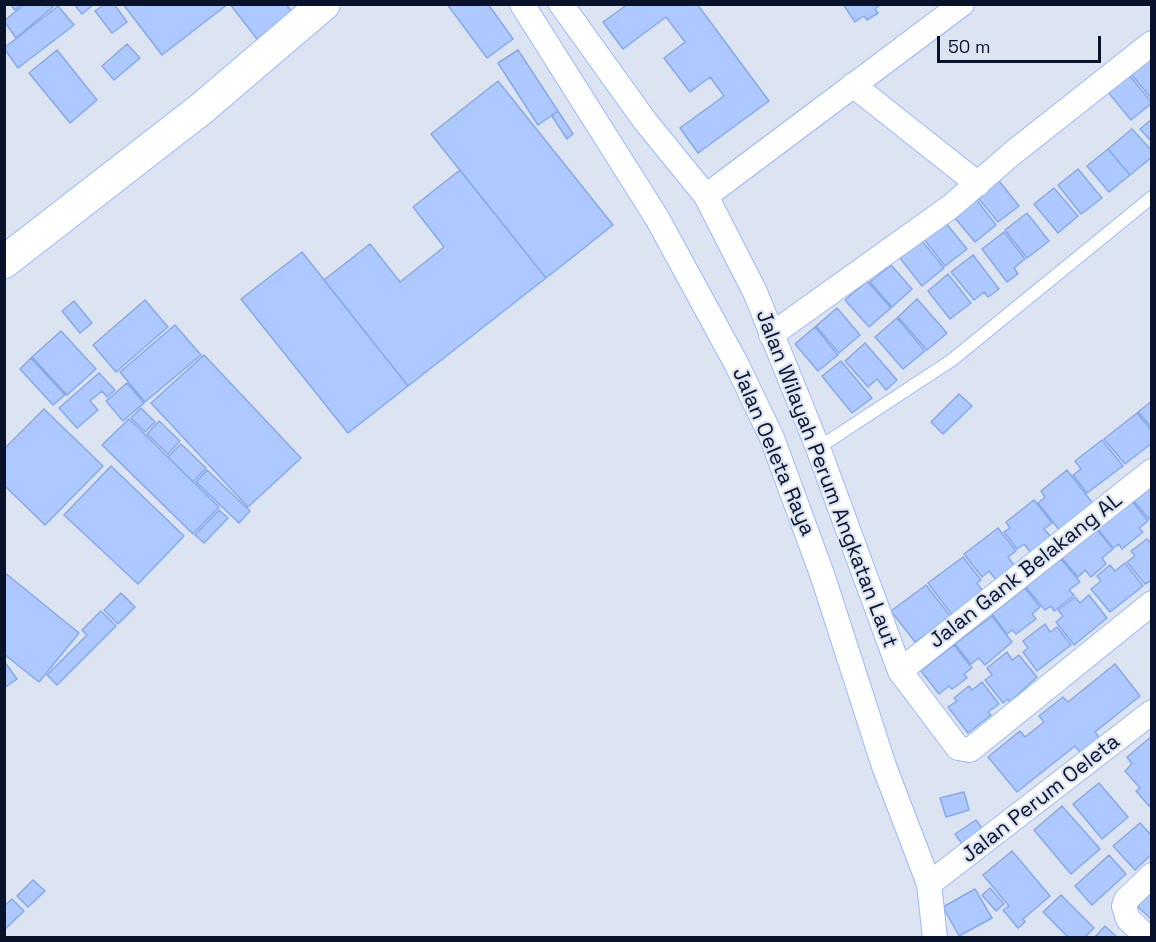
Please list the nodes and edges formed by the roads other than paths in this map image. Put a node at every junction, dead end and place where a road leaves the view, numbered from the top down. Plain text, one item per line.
1 (324, 4) edge
2 (522, 4) edge
3 (962, 4) edge
4 (565, 6) edge
5 (1152, 43) edge
6 (853, 85) junction
7 (978, 184) junction
8 (706, 196) junction
9 (1152, 197) edge
10 (4, 262) edge
11 (771, 335) junction
12 (818, 448) junction
13 (1152, 471) edge
14 (1152, 603) edge
15 (900, 671) junction
16 (1152, 712) edge
17 (1152, 875) edge
18 (929, 884) junction
19 (935, 938) edge
20 (1148, 938) edge

1 - 10 street
2 - 18 street, Jalan Oeleta Raya
3 - 6 street
4 - 8 street, Jalan Wilayah Perum Angkatan Laut
5 - 7 street
6 - 7 street
6 - 8 street
7 - 11 street
8 - 11 street, Jalan Wilayah Perum Angkatan Laut
9 - 12 lane
11 - 12 street, Jalan Wilayah Perum Angkatan Laut
12 - 15 street, Jalan Wilayah Perum Angkatan Laut
13 - 15 street, Jalan Gank Belakang AL
14 - 15 street, Jalan Wilayah Perum Angkatan Laut
16 - 18 street, Jalan Perum Oeleta
17 - 20 street
18 - 19 street, Jalan Oeleta Raya

